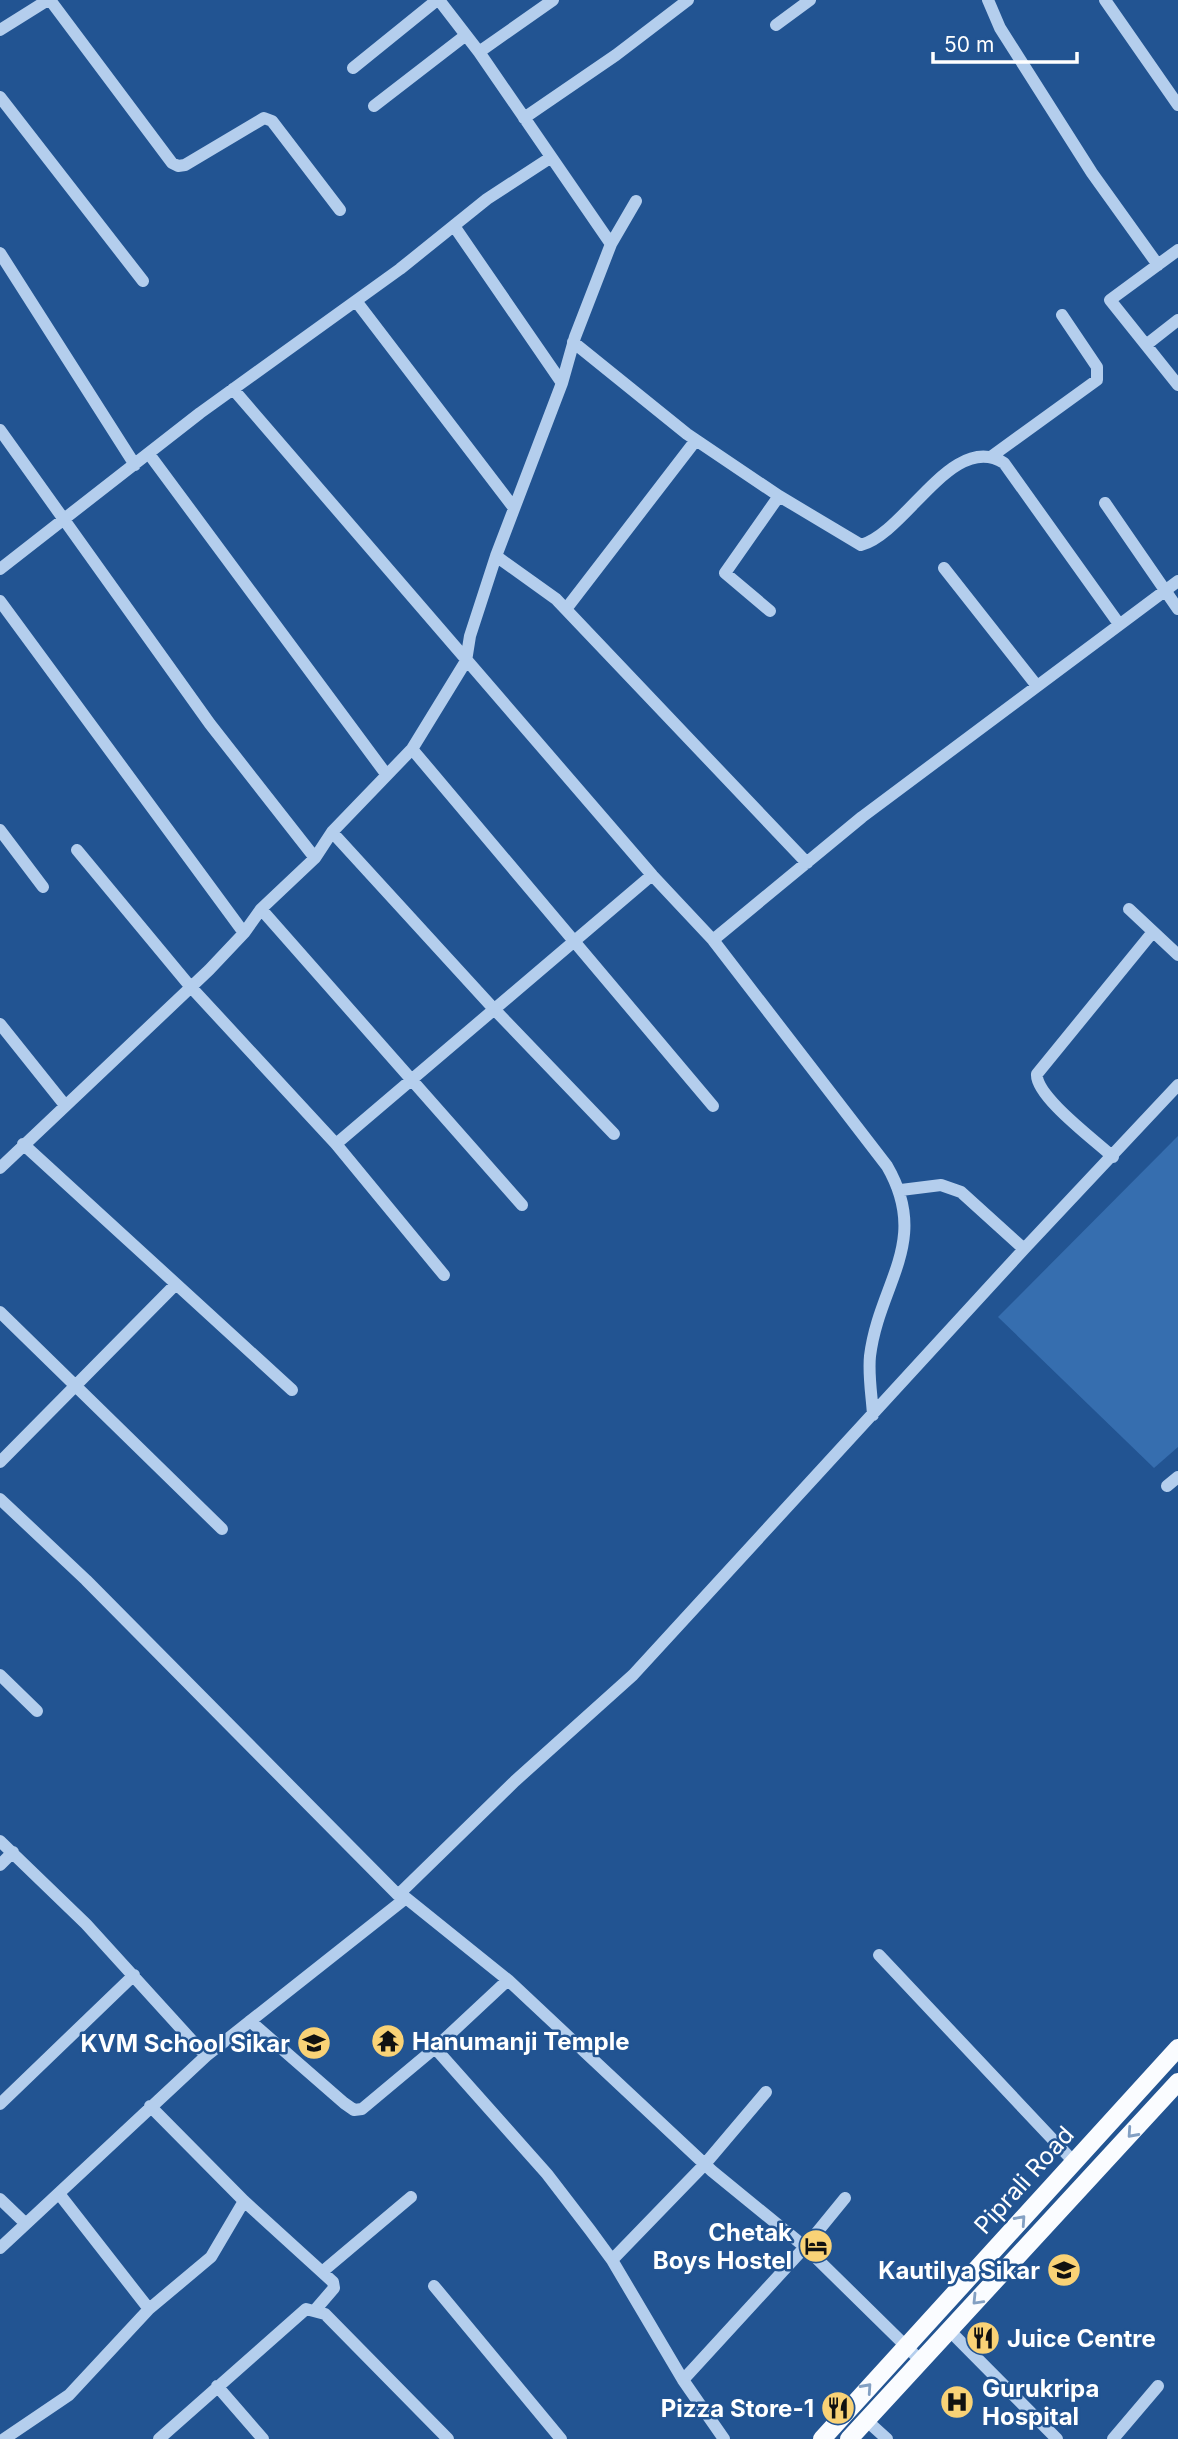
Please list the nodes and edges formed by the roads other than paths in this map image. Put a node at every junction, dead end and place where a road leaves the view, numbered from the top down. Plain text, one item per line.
1 (49, 0) edge
2 (438, 0) edge
3 (553, 0) edge
4 (688, 0) edge
5 (810, 0) edge
6 (988, 0) edge
7 (1105, 0) edge
8 (776, 25) dead end
9 (0, 30) edge
10 (466, 35) junction
11 (479, 52) junction
12 (353, 68) dead end
13 (0, 97) edge
14 (1178, 105) edge
15 (374, 106) dead end
16 (524, 118) junction
17 (550, 158) junction
18 (636, 201) dead end
19 (340, 210) dead end
20 (454, 226) junction
21 (611, 244) junction
22 (1178, 250) edge
23 (0, 253) edge
24 (1158, 265) junction
25 (143, 281) dead end
26 (356, 300) junction
27 (1062, 315) dead end
28 (1178, 320) edge
29 (573, 342) junction
30 (1146, 345) junction
31 (562, 383) junction
32 (1178, 385) edge
33 (233, 389) junction
34 (0, 430) edge
35 (696, 440) junction
36 (149, 454) junction
37 (992, 456) junction
38 (135, 465) junction
39 (779, 496) junction
40 (1105, 503) dead end
41 (514, 508) junction
42 (64, 522) junction
43 (496, 556) junction
44 (944, 568) dead end
45 (0, 569) edge
46 (1178, 581) edge
47 (1165, 590) junction
48 (0, 601) edge
49 (1178, 608) edge
50 (566, 609) junction
51 (770, 611) dead end
52 (1119, 624) junction
53 (467, 661) junction
54 (1037, 686) junction
55 (412, 749) junction
56 (386, 774) junction
57 (0, 830) edge
58 (332, 832) junction
59 (77, 850) dead end
60 (315, 858) junction
61 (807, 863) junction
62 (652, 875) junction
63 (43, 887) dead end
64 (261, 909) junction
65 (1129, 909) dead end
66 (244, 933) junction
67 (1152, 933) junction
68 (574, 940) junction
69 (713, 940) junction
70 (1178, 955) edge
71 (189, 985) junction
72 (493, 1008) junction
73 (0, 1024) edge
74 (409, 1080) junction
75 (1178, 1085) edge
76 (64, 1104) junction
77 (713, 1106) dead end
78 (614, 1134) dead end
79 (23, 1144) junction
80 (336, 1144) junction
81 (1113, 1157) junction
82 (0, 1168) edge
83 (901, 1190) junction
84 (522, 1205) dead end
85 (1024, 1249) junction
86 (444, 1275) dead end
87 (176, 1284) junction
88 (0, 1312) edge
89 (77, 1387) junction
90 (292, 1390) dead end
91 (873, 1415) junction
92 (0, 1462) edge
93 (1178, 1477) edge
94 (1167, 1486) dead end
95 (0, 1499) edge
96 (222, 1529) dead end
97 (0, 1675) edge
98 (37, 1711) dead end
99 (0, 1841) edge
100 (13, 1852) junction
101 (0, 1865) edge
102 (402, 1896) junction
103 (879, 1955) dead end
104 (134, 1975) junction
105 (508, 1980) junction
106 (250, 2021) junction
107 (435, 2049) junction
108 (1178, 2049) edge
109 (206, 2056) junction
110 (1178, 2082) edge
111 (766, 2092) dead end
112 (0, 2104) edge
113 (150, 2106) junction
114 (1074, 2162) junction
115 (705, 2164) junction
116 (60, 2195) junction
117 (411, 2197) dead end
118 (845, 2198) dead end
119 (0, 2199) edge
120 (244, 2201) junction
121 (25, 2223) junction
122 (805, 2247) junction
123 (0, 2248) edge
124 (612, 2260) junction
125 (322, 2272) junction
126 (434, 2286) dead end
127 (149, 2309) junction
128 (316, 2309) junction
129 (948, 2329) junction
130 (905, 2346) junction
131 (920, 2360) junction
132 (683, 2380) junction
133 (216, 2386) junction
134 (1158, 2386) dead end
135 (866, 2420) junction
136 (4, 2439) edge
137 (159, 2439) edge
138 (263, 2439) edge
139 (448, 2439) edge
140 (561, 2439) edge
141 (724, 2439) edge
142 (822, 2439) edge
143 (849, 2439) edge
144 (887, 2439) edge
145 (1057, 2439) edge
146 (1113, 2439) edge

1 - 9 street
1 - 19 street
2 - 10 street
2 - 12 street
3 - 11 street
4 - 16 street
5 - 8 street
6 - 24 street
7 - 14 street
10 - 11 street
10 - 15 street
11 - 16 street
13 - 25 street
16 - 17 street
17 - 20 street
17 - 21 street
18 - 21 street
20 - 26 street
20 - 31 street
21 - 29 street
22 - 24 street
23 - 38 street
24 - 30 street
26 - 33 street
26 - 41 street
27 - 37 street
28 - 30 street
29 - 31 street
29 - 35 street
30 - 32 street
31 - 41 street
33 - 36 street
33 - 53 street
34 - 42 street
35 - 39 street
35 - 50 street
36 - 38 street
36 - 56 street
37 - 39 street
37 - 52 street
38 - 42 street
39 - 51 street
40 - 47 street
41 - 43 street
42 - 45 street
42 - 60 street
43 - 50 street
43 - 53 street
44 - 54 street
46 - 47 street
47 - 49 street
47 - 52 street
48 - 66 street
50 - 61 street
52 - 54 street
53 - 55 street
53 - 62 street
54 - 61 street
55 - 56 street
55 - 68 street
56 - 58 street
57 - 63 street
58 - 60 street
58 - 72 street
59 - 71 street
60 - 64 street
61 - 69 street
62 - 68 street
62 - 69 street
64 - 66 street
64 - 74 street
65 - 67 street
66 - 71 street
67 - 70 street
67 - 81 street
68 - 72 street
68 - 77 street
69 - 83 street
71 - 76 street
71 - 80 street
72 - 74 street
72 - 78 street
73 - 76 street
74 - 80 street
74 - 84 street
75 - 81 street
76 - 79 street
79 - 82 street
79 - 87 street
80 - 86 street
81 - 85 street
83 - 85 street
83 - 91 street
85 - 91 street
87 - 89 street
87 - 90 street
88 - 89 street
89 - 92 street
89 - 96 street
91 - 102 street
93 - 94 street
95 - 102 street
97 - 98 street
99 - 100 street
100 - 101 street
100 - 104 street
102 - 105 street
102 - 106 street
103 - 114 street
104 - 109 street
104 - 112 street
105 - 107 street
105 - 115 street
106 - 107 street
106 - 109 street
107 - 124 street
108 - 114 main road, Piprali Road
109 - 113 street
110 -> 129 main road
111 - 115 street
113 - 116 street
113 - 120 street
130 -> 114 main road, Piprali Road
115 - 122 street
115 - 124 street
116 - 121 street
116 - 127 street
117 - 125 street
118 - 122 street
119 - 121 street
120 - 125 street
120 - 127 street
121 - 123 street
122 - 130 street
122 - 132 street
124 - 132 street
125 - 128 street
126 - 140 street
127 - 136 street
128 - 133 street
128 - 139 street
129 - 131 main road
129 - 145 street
130 - 131 street
142 -> 130 main road, Piprali Road
131 - 135 main road
132 - 141 street
133 - 137 street
133 - 138 street
134 - 146 street
135 - 143 main road
135 - 144 street

